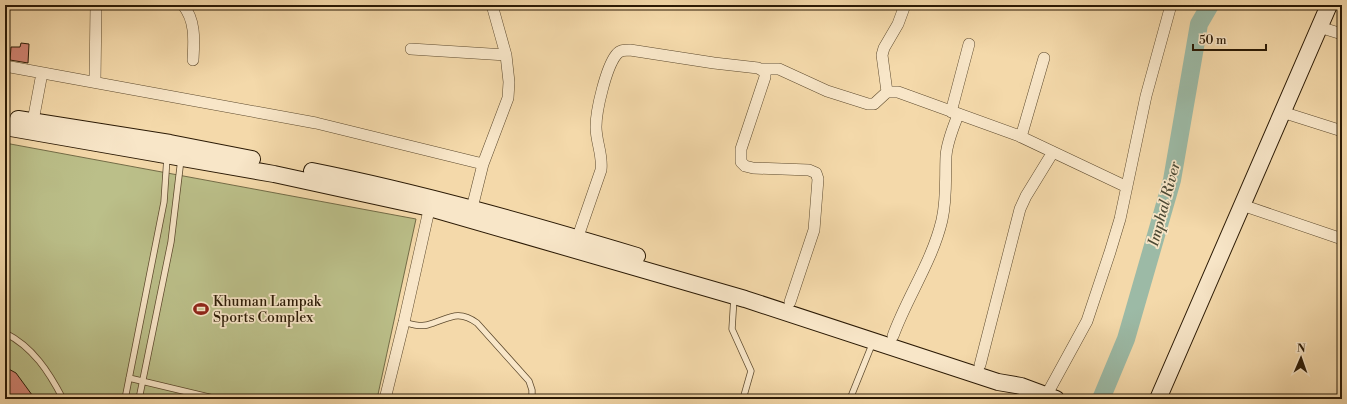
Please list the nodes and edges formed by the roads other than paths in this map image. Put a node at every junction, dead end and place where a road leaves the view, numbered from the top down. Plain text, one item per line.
1 (96, 5) edge
2 (183, 5) edge
3 (492, 5) edge
4 (905, 5) edge
5 (1171, 5) edge
6 (1329, 5) edge
7 (1319, 27) junction
8 (1342, 34) edge
9 (969, 44) dead end
10 (411, 49) dead end
11 (506, 55) junction
12 (1044, 58) dead end
13 (193, 60) dead end
14 (5, 66) edge
15 (762, 69) junction
16 (42, 73) junction
17 (95, 82) junction
18 (887, 92) junction
19 (1282, 112) junction
20 (954, 113) junction
21 (5, 116) edge
22 (33, 121) junction
23 (5, 127) edge
24 (1342, 131) edge
25 (1021, 137) junction
26 (176, 150) junction
27 (1053, 152) junction
28 (482, 167) junction
29 (1127, 187) junction
30 (431, 203) junction
31 (1242, 205) junction
32 (471, 214) junction
33 (1342, 238) edge
34 (575, 244) junction
35 (734, 296) junction
36 (790, 302) junction
37 (404, 322) junction
38 (5, 333) edge
39 (893, 336) junction
40 (874, 341) junction
41 (980, 365) junction
42 (129, 378) junction
43 (143, 381) junction
44 (1021, 386) junction
45 (1045, 397) edge
46 (63, 399) edge
47 (125, 399) edge
48 (139, 399) edge
49 (217, 399) edge
50 (385, 399) edge
51 (532, 399) edge
52 (743, 399) edge
53 (850, 399) edge
54 (1158, 399) edge

1 - 17 street
2 - 13 street
3 - 11 street
4 - 18 street
5 - 29 street
6 - 7 main road
7 - 8 street
7 - 19 main road
9 - 20 street
10 - 11 street
11 - 28 street
12 - 25 street
14 - 16 street
15 - 18 street
15 - 34 street
15 - 36 street
16 - 17 street
16 - 22 street
17 - 28 street
18 - 20 street
19 - 24 street
19 - 31 main road
20 - 25 street
20 - 39 street
21 - 22 main road
22 - 26 main road
23 - 26 main road
25 - 27 street
26 - 30 main road
26 - 42 lane
26 - 43 lane
27 - 29 street
27 - 41 street
28 - 32 street
29 - 45 street
30 - 32 main road
30 - 37 street
31 - 33 street
31 - 54 main road
32 - 34 main road
34 - 35 main road
34 - 36 main road
35 - 40 main road
35 - 52 lane
36 - 39 main road
37 - 50 street
37 - 51 lane
38 - 46 lane
39 - 41 main road
40 - 44 main road
40 - 53 lane
41 - 44 main road
42 - 43 lane
42 - 47 lane
43 - 48 lane
43 - 49 lane
44 - 45 main road

